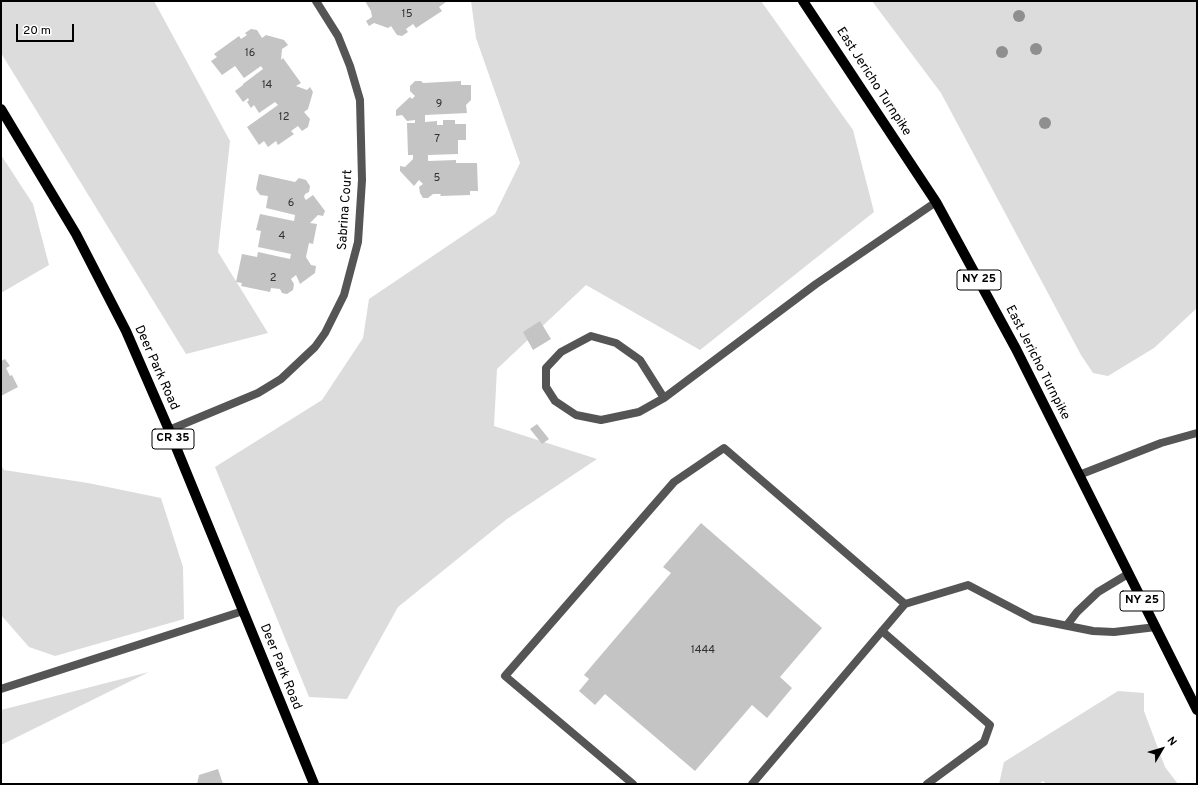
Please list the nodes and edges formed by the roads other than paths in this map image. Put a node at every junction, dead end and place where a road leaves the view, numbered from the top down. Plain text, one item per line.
1 (316, 1) edge
2 (803, 1) edge
3 (1, 109) edge
4 (936, 202) junction
5 (664, 398) junction
6 (169, 430) junction
7 (1197, 433) edge
8 (1079, 475) junction
9 (1128, 574) junction
10 (905, 604) junction
11 (243, 611) junction
12 (1067, 625) junction
13 (1156, 627) junction
14 (882, 631) junction
15 (1, 689) edge
16 (1197, 710) edge
17 (314, 784) edge
18 (632, 784) edge
19 (752, 784) edge
20 (926, 784) edge

1 - 6 street, Sabrina Court
2 - 4 main road, East Jericho Turnpike / NY 25
3 - 6 main road, Deer Park Road / CR 35
4 - 5 street
4 - 8 main road, East Jericho Turnpike / NY 25
5 - 5 street
6 - 11 main road, Deer Park Road / CR 35
7 - 8 street
8 - 9 main road, East Jericho Turnpike / NY 25
9 - 12 street
9 - 13 main road, East Jericho Turnpike / NY 25
10 - 12 street
10 - 14 street
10 - 18 street
11 - 15 street
11 - 17 main road, Deer Park Road / CR 35
12 - 13 street
13 - 16 main road, East Jericho Turnpike / NY 25
14 - 19 street
14 - 20 street

